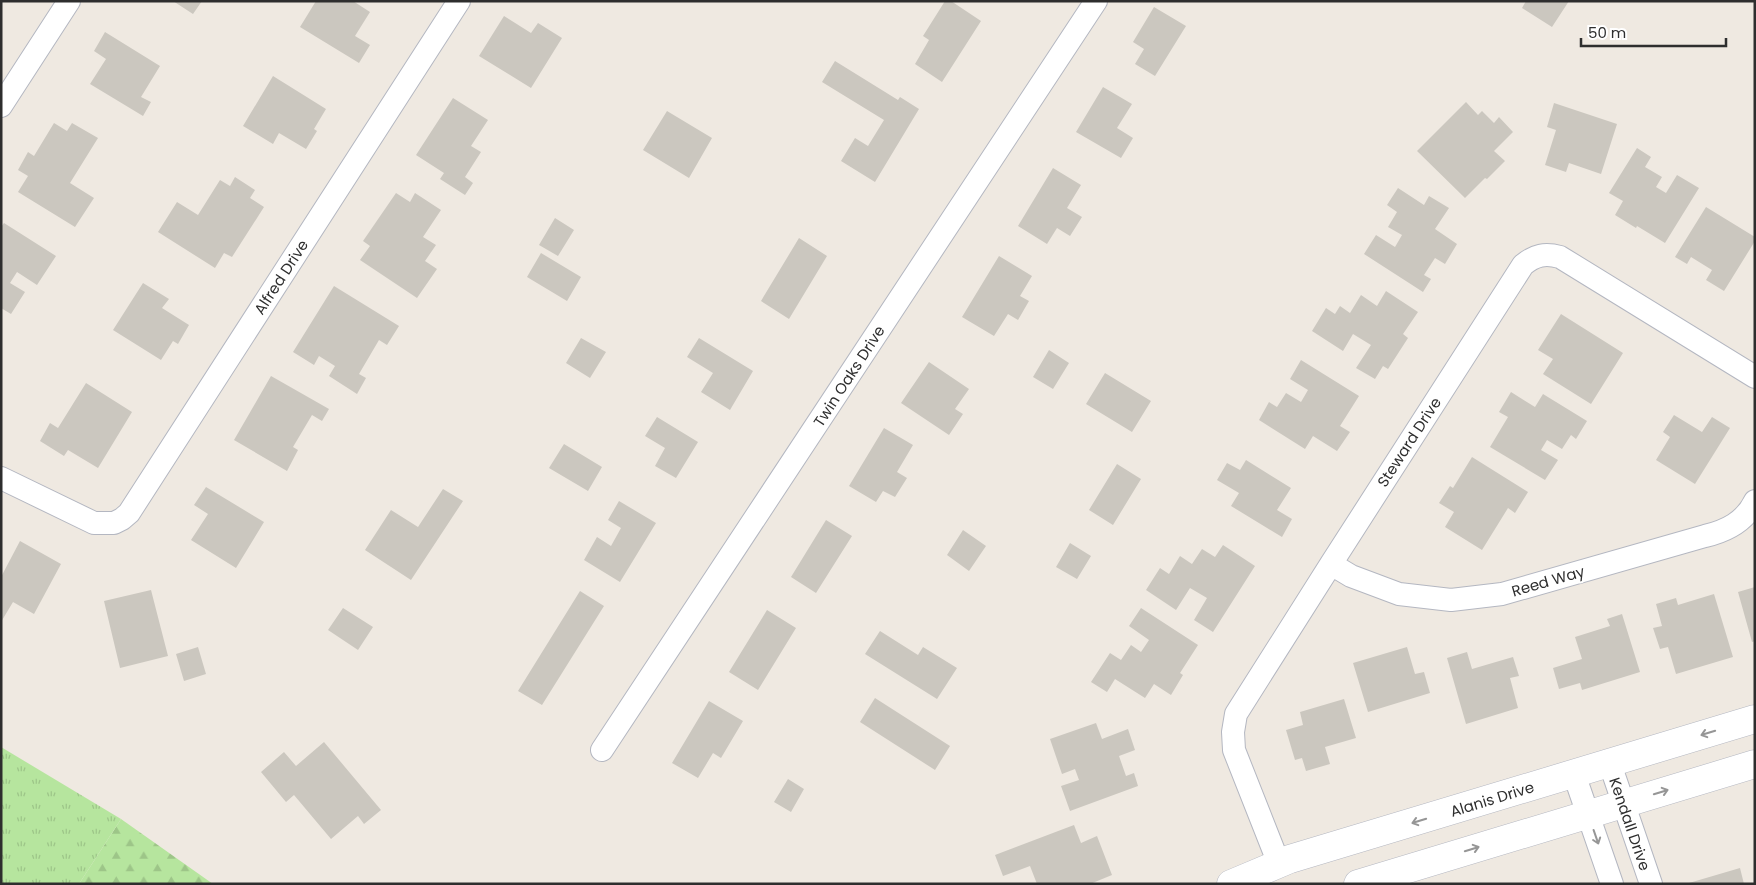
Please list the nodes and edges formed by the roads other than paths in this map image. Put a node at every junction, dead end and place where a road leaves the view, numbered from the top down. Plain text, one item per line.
1 (69, 1) edge
2 (459, 1) edge
3 (1096, 1) edge
4 (1, 106) edge
5 (1755, 377) edge
6 (1, 478) edge
7 (1755, 502) edge
8 (1331, 564) junction
9 (1755, 719) edge
10 (602, 750) dead end
11 (1610, 764) junction
12 (1755, 764) edge
13 (1574, 774) junction
14 (1624, 803) junction
15 (1588, 814) junction
16 (1279, 864) junction
17 (1231, 884) edge
18 (1358, 884) edge
19 (1612, 884) edge
20 (1651, 884) edge

1 - 4 street
2 - 6 street, Alfred Drive
3 - 10 street, Twin Oaks Drive
5 - 8 street, Steward Drive
7 - 8 street, Reed Way
8 - 16 street, Steward Drive
9 -> 11 main road, Alanis Drive
11 - 13 main road, Alanis Drive
11 - 14 street, Kendall Drive
14 -> 12 main road
13 - 15 street
13 -> 16 main road, Alanis Drive
14 - 15 main road
14 - 20 street, Kendall Drive
18 -> 15 main road
15 -> 19 street
16 - 17 main road, Alanis Drive

